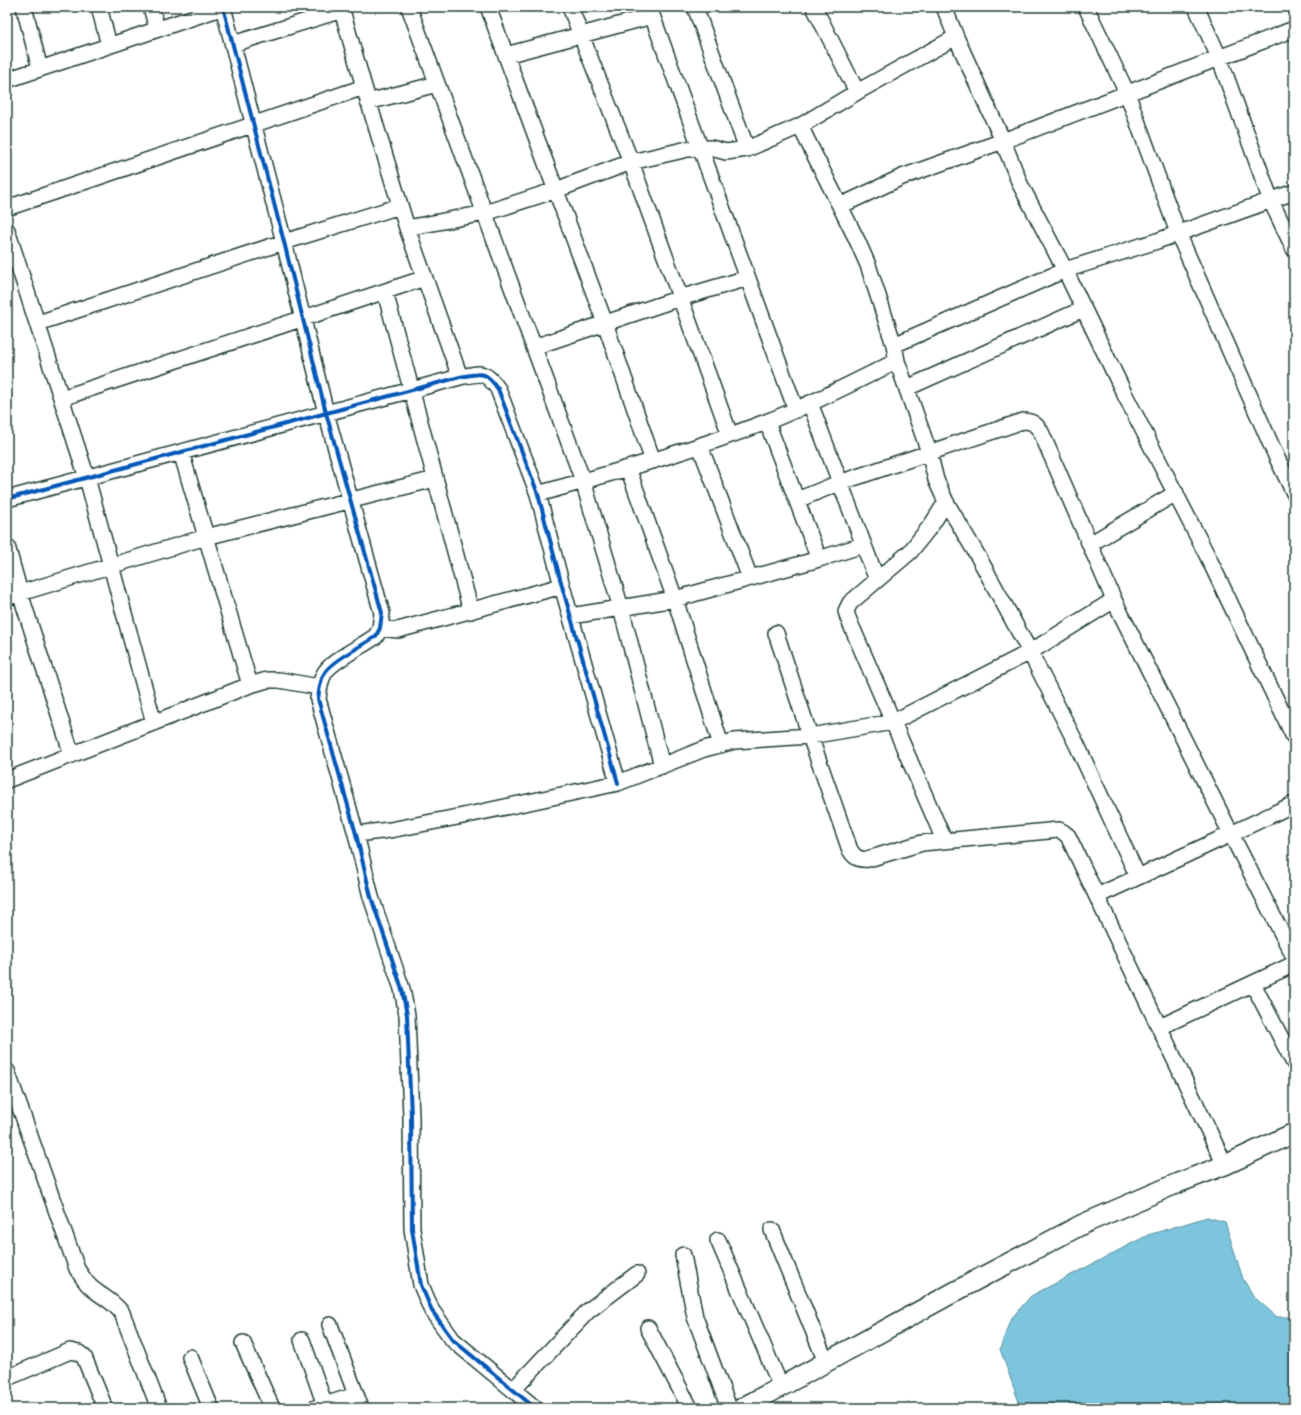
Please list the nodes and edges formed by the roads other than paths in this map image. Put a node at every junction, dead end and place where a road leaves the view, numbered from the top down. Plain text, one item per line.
1 (24, 7) edge
2 (99, 7) edge
3 (151, 7) edge
4 (223, 7) edge
5 (408, 7) edge
6 (488, 7) edge
7 (570, 7) edge
8 (695, 7) edge
9 (814, 7) edge
10 (1086, 7) edge
11 (1196, 7) edge
12 (341, 9) edge
13 (950, 9) edge
14 (650, 12) edge
15 (157, 29) junction
16 (1294, 29) edge
17 (581, 35) junction
18 (956, 37) junction
19 (232, 44) junction
20 (110, 45) junction
21 (506, 56) junction
22 (1219, 57) junction
23 (40, 69) junction
24 (7, 80) edge
25 (437, 84) junction
26 (364, 87) junction
27 (857, 92) junction
28 (1127, 93) junction
29 (368, 102) junction
30 (253, 124) junction
31 (800, 126) junction
32 (1003, 141) junction
33 (700, 148) junction
34 (747, 149) junction
35 (631, 162) junction
36 (556, 190) junction
37 (1294, 192) edge
38 (1271, 201) junction
39 (400, 206) junction
40 (840, 206) junction
41 (7, 208) edge
42 (485, 213) junction
43 (407, 228) junction
44 (7, 230) edge
45 (1178, 233) junction
46 (284, 242) junction
47 (1294, 248) edge
48 (1065, 270) junction
49 (425, 278) junction
50 (748, 278) junction
51 (385, 292) junction
52 (680, 298) junction
53 (1083, 309) junction
54 (302, 319) junction
55 (38, 323) junction
56 (605, 323) junction
57 (894, 345) junction
58 (534, 347) junction
59 (898, 361) junction
60 (460, 377) junction
61 (907, 388) junction
62 (411, 390) junction
63 (62, 398) junction
64 (803, 407) junction
65 (326, 413) junction
66 (767, 422) junction
67 (730, 435) junction
68 (700, 446) junction
69 (181, 452) junction
70 (929, 452) junction
71 (653, 461) junction
72 (628, 468) junction
73 (87, 478) junction
74 (436, 479) junction
75 (584, 480) junction
76 (839, 483) junction
77 (1176, 493) junction
78 (1294, 493) edge
79 (538, 494) junction
80 (7, 499) edge
81 (350, 500) junction
82 (796, 500) junction
83 (946, 502) junction
84 (206, 538) junction
85 (1090, 544) junction
86 (863, 545) junction
87 (7, 546) edge
88 (819, 559) junction
89 (112, 566) junction
90 (750, 578) junction
91 (877, 580) junction
92 (562, 586) junction
93 (14, 595) edge
94 (675, 599) junction
95 (1114, 600) junction
96 (621, 608) junction
97 (471, 610) junction
98 (571, 616) junction
99 (380, 628) junction
100 (776, 633) dead end
101 (1030, 652) junction
102 (250, 685) junction
103 (319, 687) junction
104 (893, 722) junction
105 (154, 723) junction
106 (810, 736) junction
107 (1294, 737) edge
108 (721, 745) junction
109 (72, 755) junction
110 (662, 766) junction
111 (7, 780) edge
112 (618, 783) junction
113 (1294, 804) edge
114 (356, 834) junction
115 (1231, 834) junction
116 (944, 840) junction
117 (1138, 877) junction
118 (1097, 896) junction
119 (1294, 957) edge
120 (1294, 964) edge
121 (1252, 984) junction
122 (1160, 1027) junction
123 (1294, 1063) edge
124 (7, 1071) edge
125 (1294, 1133) edge
126 (1225, 1165) junction
127 (772, 1230) dead end
128 (718, 1240) dead end
129 (683, 1255) dead end
130 (637, 1274) dead end
131 (330, 1325) dead end
132 (648, 1328) dead end
133 (302, 1340) dead end
134 (242, 1343) dead end
135 (190, 1357) dead end
136 (826, 1362) junction
137 (7, 1378) edge
138 (781, 1386) junction
139 (513, 1390) junction
140 (359, 1402) edge
141 (322, 1407) edge
142 (105, 1408) edge
143 (159, 1408) edge
144 (211, 1408) edge
145 (272, 1408) edge
146 (536, 1408) edge
147 (690, 1408) edge
148 (729, 1408) edge
149 (742, 1408) edge

1 - 23 street
2 - 20 street
3 - 15 street
4 - 15 street
4 - 19 street
5 - 25 street
6 - 21 street
7 - 17 street
8 - 34 street
9 - 27 street
10 - 28 street
11 - 22 street
12 - 19 street
12 - 26 street
13 - 18 street
14 - 17 street
14 - 33 street
15 - 20 street
16 - 22 street
17 - 21 street
17 - 35 street
18 - 27 street
18 - 32 street
19 - 30 street
20 - 23 street
21 - 36 street
22 - 28 street
22 - 38 street
23 - 24 street
25 - 29 street
25 - 42 street
26 - 29 street
26 - 30 street
27 - 31 street
28 - 32 street
28 - 45 street
29 - 39 street
30 - 41 street
30 - 46 street
31 - 34 street
31 - 40 street
32 - 40 street
32 - 48 street
33 - 34 street
33 - 35 street
33 - 50 street
35 - 36 street
35 - 52 street
36 - 42 street
36 - 56 street
37 - 38 street
38 - 45 street
38 - 47 street
39 - 43 street
39 - 46 street
40 - 57 street
42 - 43 street
42 - 58 street
43 - 49 street
44 - 55 street
45 - 48 street
45 - 78 street
46 - 54 street
46 - 55 street
48 - 53 street
48 - 57 street
49 - 51 street
49 - 60 street
50 - 52 street
50 - 64 street
51 - 54 street
51 - 62 street
52 - 56 street
52 - 67 street
53 - 61 street
53 - 77 street
54 - 63 street
54 - 65 street
55 - 63 street
56 - 58 street
56 - 71 street
57 - 59 street
58 - 75 street
59 - 61 street
59 - 64 street
60 - 62 street
60 - 79 street
61 - 70 street
62 - 65 street
62 - 74 street
63 - 73 street
64 - 66 street
64 - 76 street
65 - 69 street
65 - 81 street
66 - 67 street
66 - 82 street
67 - 68 street
68 - 71 street
68 - 90 street
69 - 73 street
69 - 84 street
70 - 76 street
70 - 83 street
70 - 85 street
71 - 72 street
72 - 75 street
72 - 94 street
73 - 80 street
73 - 89 street
74 - 81 street
74 - 97 street
75 - 79 street
75 - 96 street
76 - 82 street
76 - 86 street
77 - 85 street
77 - 107 street
79 - 92 street
81 - 84 street
81 - 99 street
82 - 88 street
83 - 91 street
83 - 101 street
84 - 89 street
84 - 102 street
85 - 95 street
86 - 88 street
86 - 91 street
87 - 93 street
88 - 90 street
89 - 93 street
89 - 105 street
90 - 94 street
91 - 104 street
92 - 97 street
92 - 98 street
93 - 109 street
94 - 96 street
94 - 108 street
95 - 101 street
95 - 115 street
96 - 98 street
96 - 110 street
97 - 99 street
98 - 112 street
99 - 103 street
100 - 106 street
101 - 104 street
101 - 117 street
102 - 103 street
102 - 105 street
103 - 114 street
104 - 106 street
104 - 116 street
105 - 109 street
106 - 108 street
106 - 116 street
108 - 110 street
109 - 111 street
110 - 112 street
112 - 114 street
113 - 115 street
114 - 139 street
115 - 117 street
115 - 119 street
116 - 118 street
117 - 118 street
118 - 122 street
120 - 121 street
121 - 122 street
121 - 123 street
122 - 126 street
124 - 143 street
125 - 126 street
126 - 136 street
127 - 136 street
128 - 138 street
129 - 148 street
130 - 139 street
131 - 140 street
132 - 147 street
133 - 141 street
134 - 145 street
135 - 144 street
136 - 138 street
137 - 142 street
138 - 149 street
139 - 146 street
140 - 141 street

